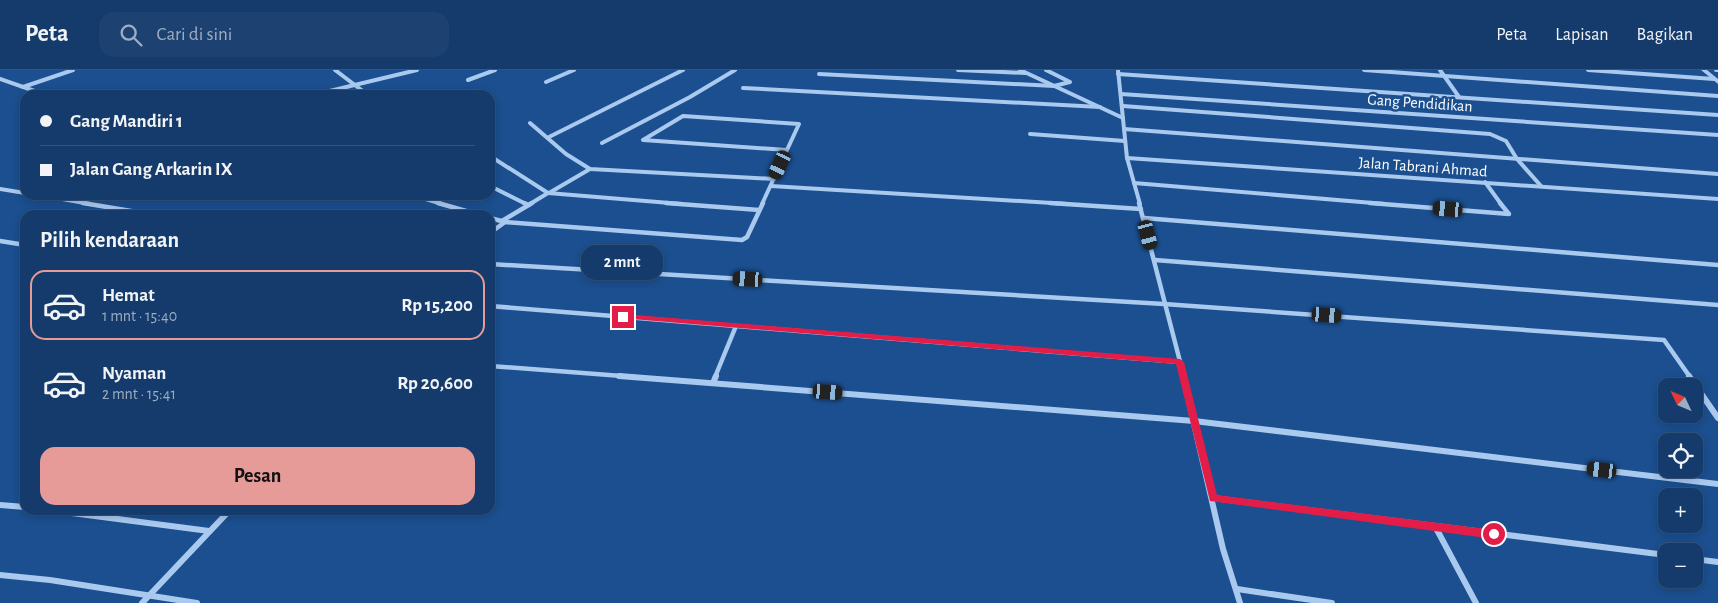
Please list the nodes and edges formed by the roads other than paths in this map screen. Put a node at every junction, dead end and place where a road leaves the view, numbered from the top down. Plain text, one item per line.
1 (72, 70) edge
2 (335, 70) edge
3 (417, 70) edge
4 (495, 70) edge
5 (574, 70) edge
6 (683, 70) edge
7 (735, 70) edge
8 (958, 70) edge
9 (1020, 70) edge
10 (1046, 70) edge
11 (1364, 70) edge
12 (1440, 70) edge
13 (1588, 70) edge
14 (1704, 70) edge
15 (1715, 70) edge
16 (403, 71) edge
17 (1118, 72) edge
18 (1028, 73) junction
19 (819, 74) dead end
20 (1444, 75) junction
21 (1717, 78) edge
22 (0, 79) edge
23 (468, 80) dead end
24 (546, 82) dead end
25 (353, 84) junction
26 (1054, 86) junction
27 (23, 87) junction
28 (743, 88) dead end
29 (32, 90) edge
30 (331, 90) edge
31 (361, 90) edge
32 (1121, 94) junction
33 (1718, 96) edge
34 (1459, 97) junction
35 (1123, 106) junction
36 (1100, 107) junction
37 (1718, 115) edge
38 (1123, 118) junction
39 (530, 123) dead end
40 (1124, 129) junction
41 (1030, 134) dead end
42 (1718, 135) edge
43 (549, 137) junction
44 (1125, 141) junction
45 (602, 143) dead end
46 (787, 150) junction
47 (1127, 158) junction
48 (495, 159) edge
49 (1517, 159) junction
50 (590, 169) junction
51 (1718, 174) edge
52 (774, 179) junction
53 (1485, 182) junction
54 (1134, 183) junction
55 (772, 186) junction
56 (1541, 186) junction
57 (495, 188) edge
58 (0, 189) edge
59 (20, 192) edge
60 (548, 193) junction
61 (1718, 199) edge
62 (69, 200) edge
63 (430, 200) edge
64 (529, 205) junction
65 (1141, 209) junction
66 (126, 210) edge
67 (463, 210) edge
68 (759, 210) junction
69 (1144, 218) junction
70 (495, 219) edge
71 (504, 222) junction
72 (495, 229) edge
73 (0, 241) edge
74 (20, 244) edge
75 (1155, 260) junction
76 (495, 264) edge
77 (1718, 265) edge
78 (1164, 304) junction
79 (1718, 305) edge
80 (495, 306) edge
81 (736, 326) junction
82 (1180, 362) junction
83 (495, 366) edge
84 (712, 383) junction
85 (1718, 418) edge
86 (1194, 421) junction
87 (1718, 484) edge
88 (1213, 498) junction
89 (0, 505) edge
90 (20, 507) edge
91 (87, 515) edge
92 (225, 515) edge
93 (1436, 528) junction
94 (209, 531) junction
95 (1658, 554) edge
96 (1703, 560) edge
97 (1718, 562) edge
98 (0, 575) edge
99 (1236, 589) junction
100 (149, 595) junction
101 (142, 603) edge
102 (198, 603) edge
103 (1240, 603) edge
104 (1332, 603) edge
105 (1476, 603) edge

1 - 27 street
2 - 25 street
3 - 16 street
4 - 23 street
5 - 24 street
6 - 43 street
7 - 45 street
8 - 18 street
9 - 18 street
10 - 26 street
11 - 20 street
12 - 20 street
13 - 21 street
14 - 21 street
15 - 21 street
16 - 25 street
17 - 32 street
17 - 34 street
18 - 26 street
19 - 26 street
20 - 33 street
20 - 34 street
22 - 27 street
25 - 30 street
25 - 31 street
26 - 36 street
27 - 29 street
28 - 36 street
32 - 35 street
32 - 42 street, Gang Pendidikan
34 - 37 street
35 - 38 street
35 - 49 street
36 - 38 street
38 - 40 street
39 - 43 street
40 - 44 street
40 - 49 street
41 - 44 street
43 - 50 street
44 - 47 street
46 - 46 street
46 - 52 street
47 - 53 street, Jalan Tabrani Ahmad
47 - 54 street
48 - 60 street
49 - 51 street
49 - 56 street
50 - 52 street
50 - 60 street
52 - 55 street
53 - 54 street
53 - 56 street, Jalan Tabrani Ahmad
54 - 65 street
55 - 65 street
55 - 68 street
56 - 61 street, Jalan Tabrani Ahmad
57 - 64 street
58 - 59 street
60 - 64 street
60 - 68 street
62 - 66 street
63 - 67 street
64 - 71 street
65 - 69 street
68 - 71 street
69 - 75 street
69 - 77 street
70 - 71 street
71 - 72 street
73 - 74 street
75 - 78 street
75 - 79 street
76 - 78 street
78 - 82 street
78 - 85 street
80 - 81 street
81 - 82 street
81 - 84 street
82 - 86 street
83 - 84 street
84 - 86 street
86 - 87 street
86 - 88 street
88 - 93 street
88 - 99 street
89 - 90 street
91 - 94 street
92 - 94 street
93 - 95 street
93 - 105 street
94 - 100 street
96 - 97 street
98 - 100 street
99 - 103 street
99 - 104 street
100 - 101 street
100 - 102 street

